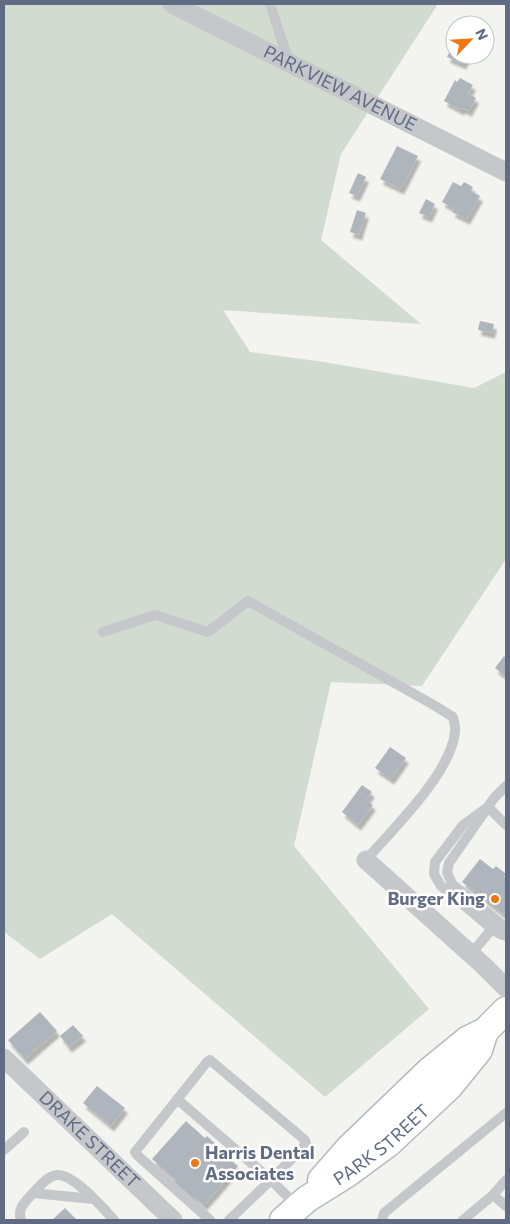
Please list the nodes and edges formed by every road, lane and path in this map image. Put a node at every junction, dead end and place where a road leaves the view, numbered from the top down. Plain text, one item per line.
1 (172, 4) edge
2 (270, 4) edge
3 (290, 62) junction
4 (506, 172) edge
5 (103, 632) dead end
6 (506, 786) edge
7 (488, 807) junction
8 (506, 825) edge
9 (366, 860) joint
10 (499, 926) edge
11 (506, 936) edge
12 (471, 954) junction
13 (506, 988) edge
14 (506, 1010) edge
15 (4, 1058) edge
16 (177, 1099) junction
17 (506, 1113) edge
18 (24, 1132) dead end
19 (4, 1150) edge
20 (271, 1180) junction
21 (506, 1180) edge
22 (34, 1192) junction
23 (493, 1195) junction
24 (94, 1200) junction
25 (506, 1206) edge
26 (296, 1209) edge
27 (21, 1220) edge
28 (114, 1220) edge
29 (172, 1220) edge
30 (210, 1220) edge
31 (229, 1220) edge
32 (382, 1220) edge
33 (464, 1220) edge

1 - 3 street, PARKVIEW AVENUE
2 - 3 lane
3 - 4 street, PARKVIEW AVENUE
5 - 9 lane
6 - 7 lane
7 - 8 lane
7 - 10 lane
9 - 12 street
10 - 11 lane
10 - 12 lane
12 - 13 street
14 - 26 main road, PARK STREET
15 - 29 street, DRAKE STREET
16 - 20 lane
16 - 20 lane
16 - 30 lane
17 - 32 lane
18 - 19 lane
20 - 26 lane
20 - 31 lane
21 - 23 lane
22 - 24 lane
22 - 24 lane
22 - 27 lane
23 - 25 lane
23 - 33 lane
24 - 28 lane

